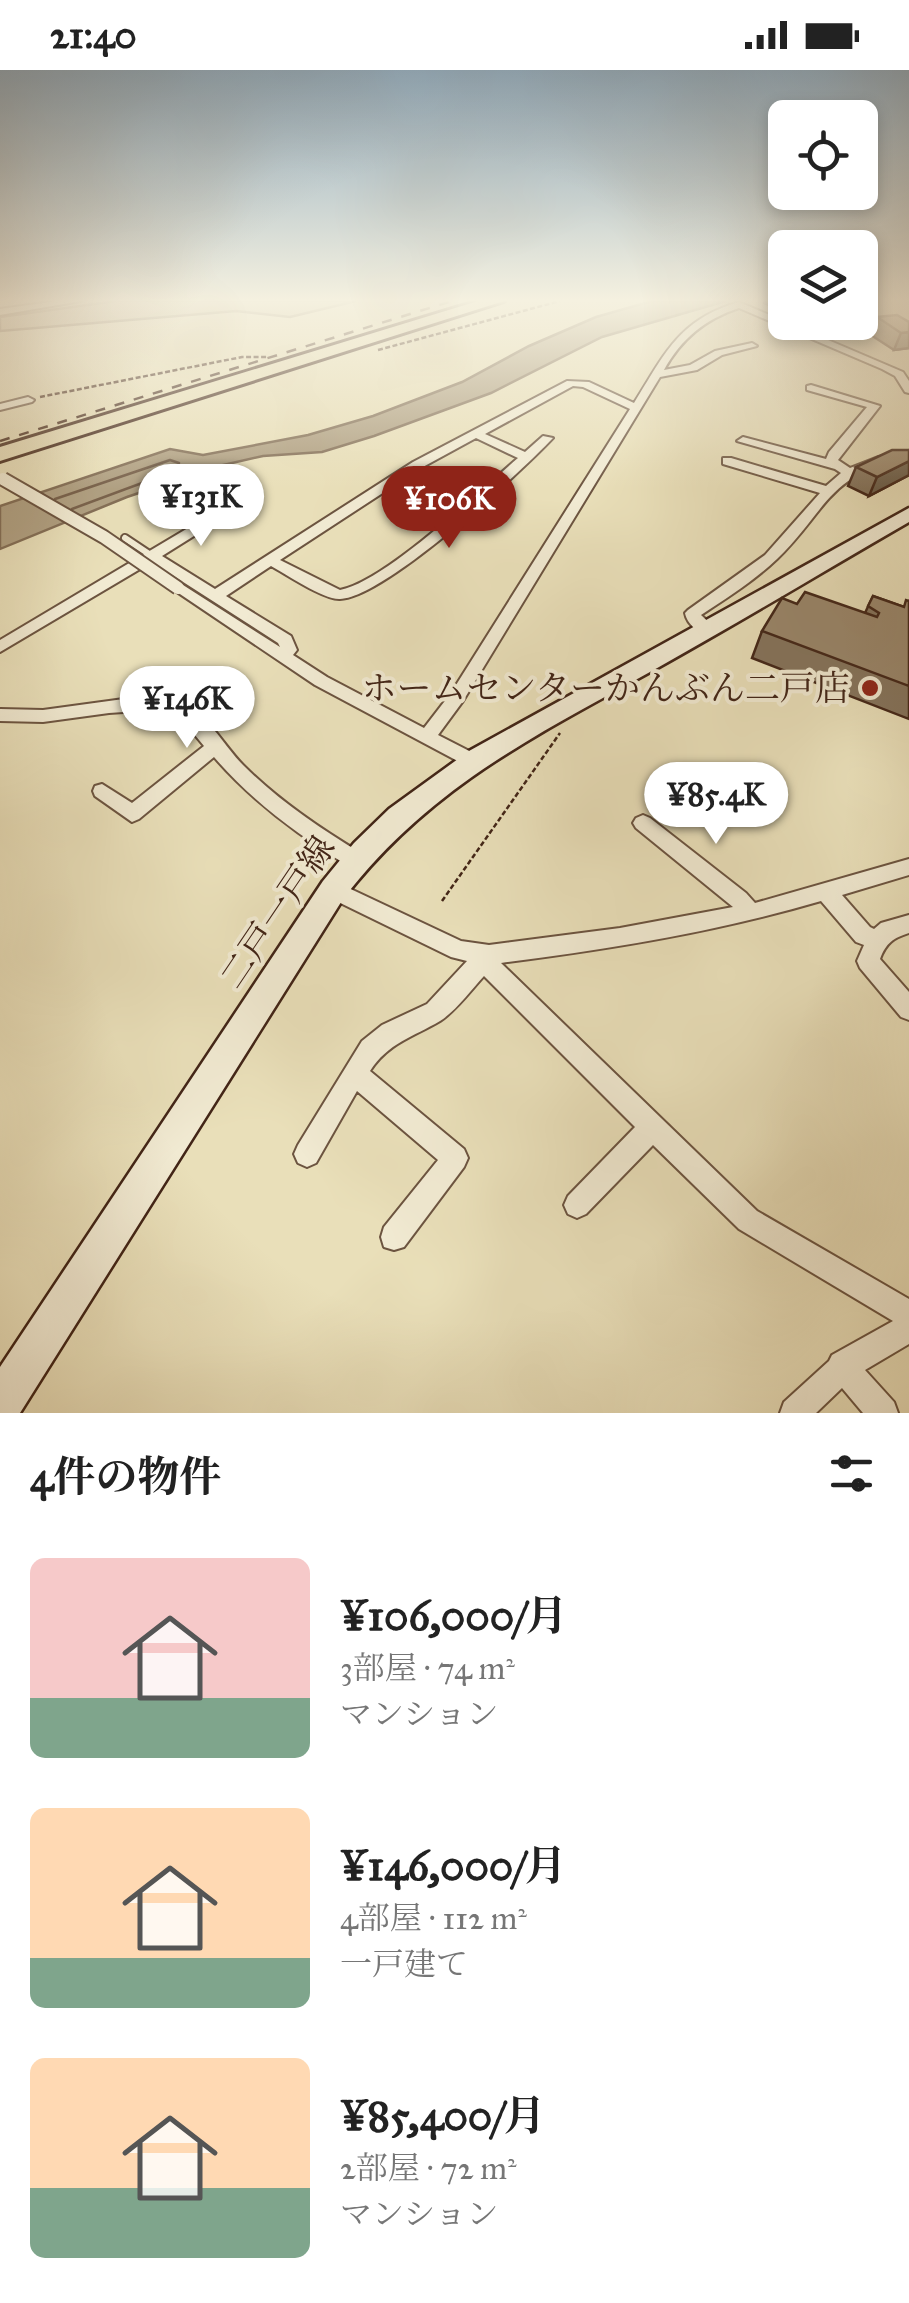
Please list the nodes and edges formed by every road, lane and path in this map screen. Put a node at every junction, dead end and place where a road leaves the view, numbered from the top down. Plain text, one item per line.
1 (209, 364) edge
2 (292, 364) edge
3 (661, 364) edge
4 (701, 364) edge
5 (878, 364) edge
6 (656, 374) junction
7 (811, 388) dead end
8 (909, 390) edge
9 (28, 400) joint
10 (0, 407) edge
11 (636, 408) junction
12 (476, 434) junction
13 (547, 438) dead end
14 (743, 441) dead end
15 (0, 454) edge
16 (526, 457) junction
17 (909, 457) edge
18 (727, 461) dead end
19 (844, 470) junction
20 (2, 478) edge
21 (824, 490) junction
22 (230, 509) dead end
23 (909, 514) edge
24 (125, 538) dead end
25 (152, 556) junction
26 (269, 560) junction
27 (216, 595) junction
28 (709, 630) junction
29 (0, 647) edge
30 (282, 656) junction
31 (558, 713) junction
32 (0, 715) edge
33 (428, 736) junction
34 (215, 747) junction
35 (472, 760) junction
36 (102, 791) dead end
37 (643, 823) dead end
38 (354, 860) junction
39 (909, 867) edge
40 (333, 890) junction
41 (826, 892) junction
42 (442, 900) dead end
43 (751, 914) junction
44 (909, 924) edge
45 (877, 939) junction
46 (480, 953) junction
47 (909, 1009) edge
48 (354, 1073) junction
49 (652, 1128) junction
50 (307, 1154) dead end
51 (578, 1205) dead end
52 (394, 1237) dead end
53 (909, 1314) edge
54 (909, 1329) edge
55 (842, 1366) junction
56 (0, 1405) edge
57 (795, 1413) edge
58 (883, 1413) edge

1 - 9 path
2 - 15 highway
3 - 6 street
4 - 6 street
5 - 8 street
6 - 11 street
7 - 19 street
9 - 10 street
11 - 12 street
11 - 33 street
12 - 16 street
12 - 26 street
13 - 16 street
14 - 19 street
16 - 26 street
17 - 19 street
18 - 21 street
19 - 21 street
20 - 30 street, bridge
21 - 28 street
22 - 25 street
23 - 28 main road, 二戸一戸線
24 - 25 lane
25 - 27 street
25 - 29 street
26 - 27 street
27 - 30 street
28 - 31 main road, 二戸一戸線
30 - 33 street
31 - 35 main road, 二戸一戸線
31 - 42 path
32 - 34 street
33 - 35 street
34 - 36 street
34 - 38 street
35 - 38 main road, 二戸一戸線
37 - 43 street
38 - 40 main road, 二戸一戸線
39 - 41 street
40 - 46 street
40 - 56 main road, 二戸一戸線
41 - 43 street
41 - 45 street
43 - 46 street
44 - 45 street
45 - 47 street
46 - 48 street
46 - 49 street
48 - 50 street
48 - 52 street
49 - 51 street
49 - 53 street
54 - 55 street
55 - 57 street
55 - 58 street

